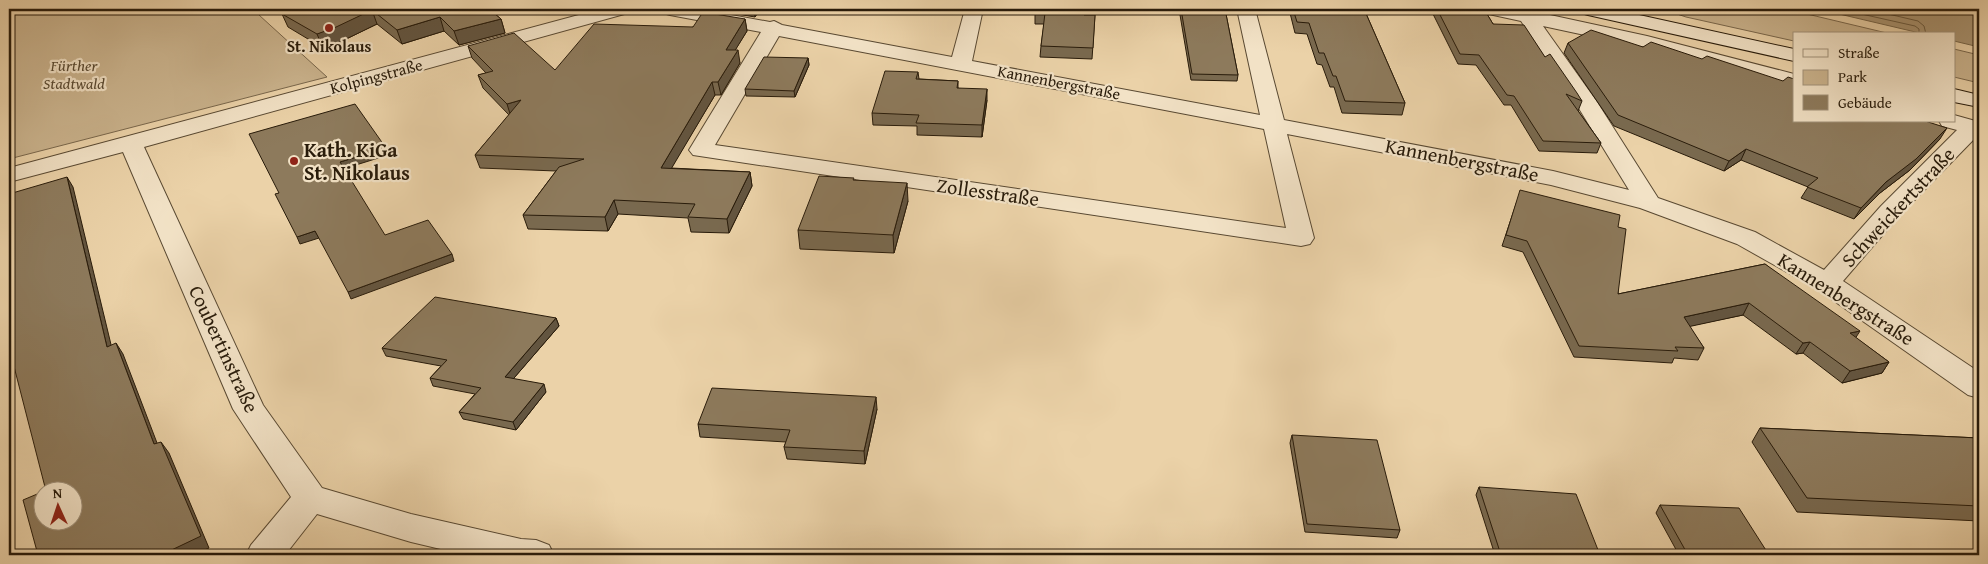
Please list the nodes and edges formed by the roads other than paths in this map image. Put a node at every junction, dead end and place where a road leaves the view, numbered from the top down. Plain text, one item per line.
1 (621, 9) edge
2 (670, 9) edge
3 (974, 9) edge
4 (1246, 9) edge
5 (1491, 9) edge
6 (1588, 9) edge
7 (1527, 16) junction
8 (774, 27) junction
9 (1793, 55) edge
10 (961, 63) junction
11 (1793, 80) edge
12 (1956, 95) edge
13 (1979, 101) edge
14 (1954, 122) edge
15 (1274, 124) junction
16 (132, 143) junction
17 (9, 175) edge
18 (1649, 203) junction
19 (1827, 283) junction
20 (1979, 387) edge
21 (310, 498) junction
22 (264, 555) edge
23 (536, 555) edge

1 - 16 street, Kolpingstraße
2 - 8 street, Kannenbergstraße
3 - 10 street
4 - 15 street
5 - 7 street
6 - 9 street
7 - 11 street
7 - 18 street
8 - 10 street, Kannenbergstraße
8 - 15 street, Zollesstraße
10 - 15 street, Kannenbergstraße
12 - 13 street
14 - 19 street, Schweickertstraße
15 - 18 street, Kannenbergstraße
16 - 17 street, Kolpingstraße
16 - 21 street, Coubertinstraße
18 - 19 street, Kannenbergstraße
19 - 20 street, Kannenbergstraße
21 - 22 street
21 - 23 street

